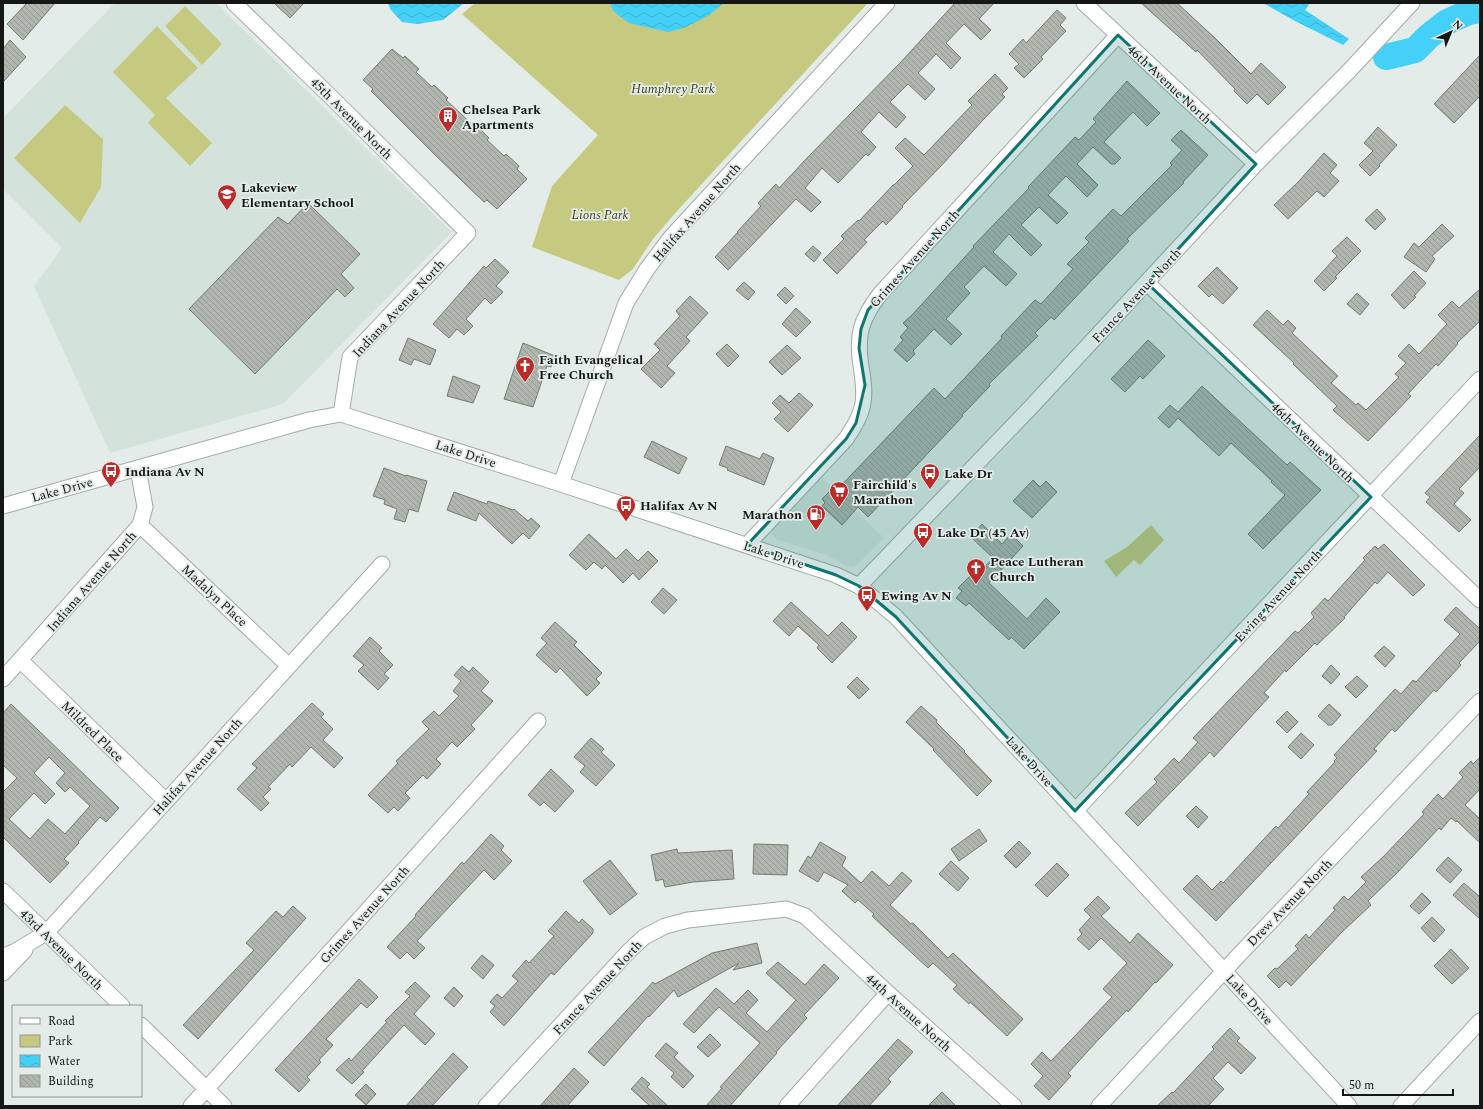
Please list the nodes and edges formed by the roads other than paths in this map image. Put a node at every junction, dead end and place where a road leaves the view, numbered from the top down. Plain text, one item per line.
1 (234, 3) edge
2 (887, 3) edge
3 (1084, 3) edge
4 (1412, 3) edge
5 (1118, 35) junction
6 (1256, 164) junction
7 (468, 233) joint
8 (1148, 283) junction
9 (1480, 379) edge
10 (341, 414) junction
11 (138, 468) junction
12 (561, 484) junction
13 (1371, 497) junction
14 (3, 506) edge
15 (140, 525) junction
16 (747, 545) junction
17 (382, 564) dead end
18 (858, 586) junction
19 (1480, 600) edge
20 (21, 661) junction
21 (289, 666) junction
22 (3, 680) edge
23 (1480, 701) edge
24 (538, 721) dead end
25 (166, 801) junction
26 (1075, 811) junction
27 (3, 892) edge
28 (805, 916) joint
29 (46, 933) junction
30 (3, 956) edge
31 (1224, 971) junction
32 (3, 973) edge
33 (888, 993) junction
34 (121, 1005) edge
35 (1480, 1021) edge
36 (142, 1026) edge
37 (206, 1089) junction
38 (191, 1106) edge
39 (224, 1106) edge
40 (486, 1106) edge
41 (786, 1106) edge
42 (1014, 1106) edge
43 (1099, 1106) edge
44 (1349, 1106) edge
45 (1401, 1106) edge

1 - 7 street, 45th Avenue North
2 - 12 street, Halifax Avenue North
3 - 5 street, 46th Avenue North
4 - 6 street, France Avenue North
5 - 6 street, 46th Avenue North
5 - 16 street, Grimes Avenue North
6 - 8 street, France Avenue North
7 - 10 street, Indiana Avenue North
8 - 13 street, 46th Avenue North
8 - 18 street, France Avenue North
9 - 13 street, Ewing Avenue North
10 - 11 street, Lake Drive
10 - 12 street, Lake Drive
11 - 14 street, Lake Drive
11 - 15 street, Indiana Avenue North
12 - 16 street, Lake Drive
13 - 19 street, 46th Avenue North
13 - 26 street, Ewing Avenue North
15 - 20 street, Indiana Avenue North
15 - 21 street, Madalyn Place
16 - 18 street, Lake Drive
17 - 21 street, Halifax Avenue North
18 - 26 street, Lake Drive
20 - 22 street, Indiana Avenue North
20 - 25 street, Mildred Place
21 - 25 street, Halifax Avenue North
23 - 31 street, Drew Avenue North
24 - 37 street, Grimes Avenue North
25 - 29 street, Halifax Avenue North
26 - 31 street, Lake Drive
27 - 29 street, 43rd Avenue North
28 - 33 street, 44th Avenue North
28 - 40 street, France Avenue North
29 - 30 street, Halifax Avenue North
29 - 32 street
29 - 34 street, 43rd Avenue North
31 - 43 street, Drew Avenue North
31 - 44 street, Lake Drive
33 - 41 street
33 - 42 street, 44th Avenue North
35 - 45 street
36 - 37 street
37 - 38 street, Grimes Avenue North
37 - 39 street

